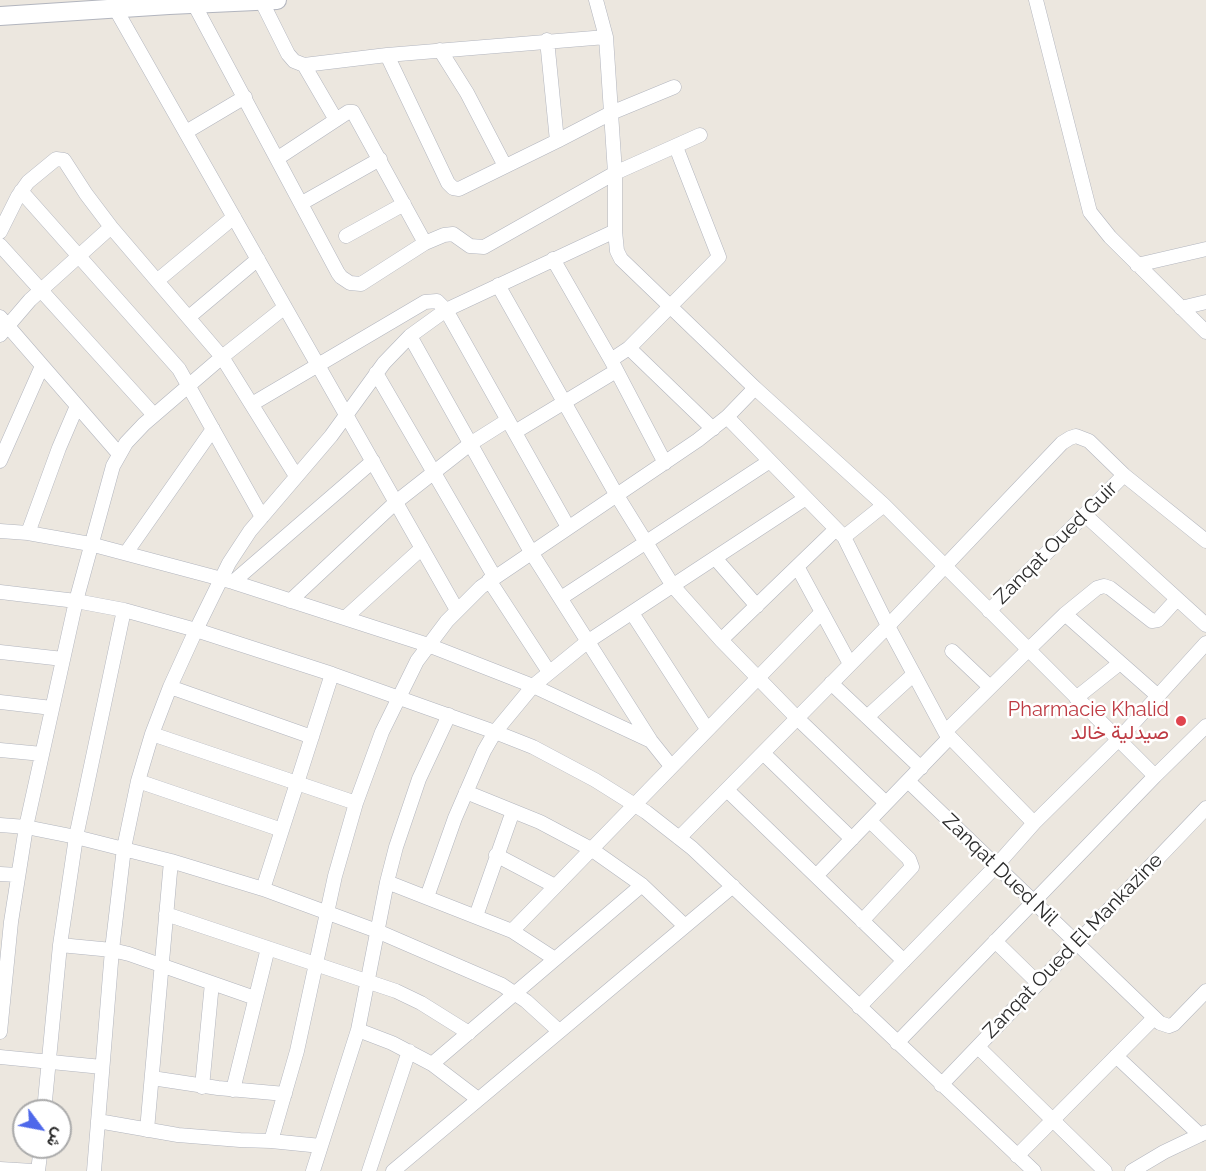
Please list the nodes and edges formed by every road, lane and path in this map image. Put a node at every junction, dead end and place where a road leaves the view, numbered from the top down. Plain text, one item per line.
1 (596, 0) edge
2 (1036, 0) edge
3 (269, 1) edge
4 (194, 4) junction
5 (95, 5) edge
6 (115, 8) junction
7 (1, 15) edge
8 (606, 37) junction
9 (547, 40) junction
10 (440, 50) junction
11 (387, 55) junction
12 (304, 65) junction
13 (674, 87) dead end
14 (245, 97) junction
15 (611, 112) junction
16 (336, 120) junction
17 (186, 132) junction
18 (700, 135) dead end
19 (557, 141) junction
20 (676, 147) junction
21 (278, 158) junction
22 (380, 159) junction
23 (505, 166) junction
24 (615, 173) junction
25 (21, 191) junction
26 (302, 203) junction
27 (404, 204) junction
28 (234, 217) junction
29 (111, 227) junction
30 (615, 231) junction
31 (0, 232) edge
32 (346, 236) dead end
33 (425, 243) junction
34 (0, 245) edge
35 (1206, 249) edge
36 (80, 256) junction
37 (258, 259) junction
38 (553, 260) junction
39 (1137, 265) junction
40 (158, 280) junction
41 (498, 285) junction
42 (41, 289) junction
43 (1206, 302) edge
44 (672, 306) junction
45 (285, 307) junction
46 (1181, 308) junction
47 (446, 310) junction
48 (189, 317) junction
49 (2, 325) edge
50 (1206, 332) edge
51 (410, 336) junction
52 (629, 348) junction
53 (222, 357) junction
54 (319, 365) junction
55 (42, 366) junction
56 (614, 366) junction
57 (376, 373) junction
58 (189, 385) junction
59 (755, 388) junction
60 (564, 402) junction
61 (252, 404) junction
62 (77, 406) junction
63 (347, 415) junction
64 (154, 416) junction
65 (727, 417) junction
66 (511, 426) junction
67 (213, 429) junction
68 (713, 429) junction
69 (470, 444) junction
70 (119, 454) junction
71 (0, 461) edge
72 (373, 461) junction
73 (770, 461) junction
74 (665, 463) junction
75 (434, 472) junction
76 (1124, 475) junction
77 (296, 477) junction
78 (616, 494) junction
79 (806, 498) junction
80 (396, 502) junction
81 (884, 505) junction
82 (1085, 515) junction
83 (262, 517) junction
84 (568, 527) junction
85 (0, 531) edge
86 (27, 533) junction
87 (840, 533) junction
88 (1206, 541) edge
89 (646, 543) junction
90 (90, 544) junction
91 (422, 548) junction
92 (531, 552) junction
93 (126, 553) junction
94 (715, 558) junction
95 (945, 566) junction
96 (798, 568) junction
97 (492, 578) junction
98 (226, 581) junction
99 (673, 586) junction
100 (0, 592) edge
101 (561, 598) junction
102 (1177, 599) junction
103 (76, 601) junction
104 (290, 601) junction
105 (757, 606) junction
106 (124, 610) junction
107 (457, 610) junction
108 (989, 610) junction
109 (822, 612) junction
110 (632, 613) junction
111 (1065, 614) junction
112 (345, 618) junction
113 (1206, 624) edge
114 (888, 626) junction
115 (196, 630) junction
116 (721, 640) junction
117 (587, 642) junction
118 (1206, 643) edge
119 (428, 645) junction
120 (1028, 650) junction
121 (952, 651) dead end
122 (0, 652) edge
123 (63, 659) junction
124 (1120, 663) junction
125 (850, 664) junction
126 (549, 672) junction
127 (332, 674) junction
128 (914, 674) junction
129 (758, 677) junction
130 (831, 683) junction
131 (533, 686) junction
132 (170, 687) junction
133 (990, 687) junction
134 (1158, 696) junction
135 (398, 697) junction
136 (1076, 698) junction
137 (0, 702) edge
138 (52, 708) junction
139 (449, 715) junction
140 (867, 717) junction
141 (797, 718) junction
142 (1206, 726) edge
143 (707, 729) junction
144 (495, 732) junction
145 (152, 734) junction
146 (947, 735) junction
147 (312, 737) junction
148 (1118, 740) junction
149 (651, 741) junction
150 (0, 750) edge
151 (763, 753) junction
152 (42, 754) junction
153 (671, 766) junction
154 (921, 768) junction
155 (1155, 776) junction
156 (908, 781) junction
157 (138, 782) junction
158 (297, 783) junction
159 (727, 790) junction
160 (465, 792) junction
161 (356, 803) junction
162 (886, 803) junction
163 (633, 804) junction
164 (1206, 808) edge
165 (513, 812) junction
166 (870, 821) junction
167 (1034, 823) junction
168 (0, 825) edge
169 (26, 827) junction
170 (282, 830) junction
171 (76, 837) junction
172 (679, 838) junction
173 (852, 839) junction
174 (124, 848) junction
175 (591, 849) junction
176 (496, 855) junction
177 (171, 861) junction
178 (996, 866) junction
179 (0, 874) edge
180 (18, 875) junction
181 (816, 876) junction
182 (387, 882) junction
183 (642, 885) junction
184 (555, 886) junction
185 (733, 886) junction
186 (263, 889) junction
187 (427, 897) junction
188 (1033, 902) junction
189 (327, 912) junction
190 (166, 914) junction
191 (476, 916) junction
192 (862, 921) junction
193 (6, 922) edge
194 (685, 926) junction
195 (377, 931) junction
196 (512, 931) junction
197 (995, 941) junction
198 (1076, 943) junction
199 (60, 945) junction
200 (268, 948) junction
201 (112, 950) junction
202 (555, 959) junction
203 (904, 961) junction
204 (317, 964) junction
205 (162, 965) junction
206 (2, 980) edge
207 (369, 980) junction
208 (212, 983) junction
209 (1038, 983) junction
210 (1206, 992) edge
211 (515, 993) junction
212 (255, 998) junction
213 (859, 1007) junction
214 (1154, 1018) junction
215 (358, 1030) junction
216 (559, 1031) junction
217 (0, 1032) edge
218 (469, 1033) junction
219 (897, 1043) junction
220 (978, 1047) junction
221 (409, 1051) junction
222 (1116, 1056) junction
223 (0, 1057) edge
224 (48, 1062) junction
225 (432, 1064) junction
226 (102, 1067) junction
227 (152, 1078) junction
228 (941, 1085) junction
229 (202, 1087) junction
230 (233, 1090) junction
231 (285, 1094) junction
232 (45, 1099) edge
233 (478, 1099) junction
234 (1053, 1120) junction
235 (98, 1121) junction
236 (147, 1130) junction
237 (1203, 1134) edge
238 (271, 1141) junction
239 (321, 1146) junction
240 (1017, 1156) junction
241 (0, 1169) edge
242 (33, 1171) edge
243 (94, 1171) edge
244 (313, 1171) edge
245 (369, 1171) edge
246 (393, 1171) edge
247 (1034, 1171) edge
248 (1105, 1171) edge
249 (1132, 1171) edge

1 - 8 street
2 - 39 street
3 - 4 street
3 - 12 street
4 - 6 street
4 - 14 street
5 - 6 street
5 - 7 street
6 - 17 street
8 - 9 street
8 - 15 street
9 - 10 street
9 - 19 street
10 - 11 street
10 - 23 street
11 - 12 street
11 - 23 street
12 - 16 street
13 - 15 street
14 - 17 street
14 - 21 street
15 - 19 street
15 - 24 street
16 - 21 street
16 - 22 street
17 - 28 street
18 - 20 street
19 - 23 street
20 - 24 street
20 - 44 street
21 - 26 street
22 - 26 street
22 - 27 street
24 - 30 street
24 - 33 street
25 - 29 street
25 - 31 street
25 - 36 street
26 - 33 street
27 - 32 street
27 - 33 street
28 - 37 street
28 - 40 street
29 - 36 street
29 - 40 street
30 - 38 street
30 - 44 street
34 - 42 street
35 - 39 street
36 - 42 street
36 - 58 street
37 - 45 street
37 - 48 street
38 - 41 street
38 - 56 street
39 - 46 street
40 - 48 street
41 - 47 street
41 - 60 street
42 - 49 street
42 - 64 street
43 - 46 street
44 - 52 street
44 - 59 street
45 - 53 street
45 - 54 street
46 - 50 street
47 - 51 street
47 - 54 street
47 - 66 street
48 - 53 street
49 - 55 street
51 - 57 street
51 - 69 street
52 - 56 street
52 - 68 street
53 - 58 street
53 - 61 street
54 - 61 street
54 - 63 street
55 - 62 street
55 - 71 street
56 - 60 street
56 - 74 street
57 - 63 street
57 - 75 street
58 - 64 street
58 - 67 street
59 - 65 street
59 - 81 street
60 - 66 street
60 - 78 street
61 - 77 street
62 - 70 street
62 - 86 street
63 - 72 street
63 - 77 street
64 - 70 street
65 - 68 street
65 - 73 street
66 - 69 street
66 - 84 street
67 - 83 street
67 - 93 street
68 - 74 street
69 - 75 street
69 - 92 street
70 - 90 street
72 - 80 street
72 - 98 street
73 - 79 street
73 - 89 street
74 - 78 street
75 - 80 street
75 - 97 street
76 - 82 street, Zanqat Oued Guir
76 - 88 street
76 - 95 street
77 - 83 street
78 - 84 street
78 - 89 street
79 - 87 street
79 - 94 street
80 - 91 street
80 - 104 street
81 - 87 street
81 - 95 street
82 - 102 street
82 - 108 street, Zanqat Oued Guir
83 - 98 street
84 - 92 street
85 - 86 street
86 - 90 street
87 - 96 street
87 - 114 street
89 - 99 street
89 - 101 street
90 - 93 street
90 - 103 street
91 - 107 street
91 - 112 street
92 - 97 street
92 - 101 street
93 - 98 street
94 - 99 street
94 - 105 street
95 - 108 street
95 - 114 street
96 - 105 street
96 - 109 street
97 - 107 street
97 - 126 street
98 - 104 street
98 - 115 street
99 - 110 street
99 - 116 street
100 - 103 street
101 - 117 street
102 - 111 street
102 - 113 street
103 - 106 street
103 - 123 street
104 - 112 street
105 - 116 street
106 - 115 street
106 - 171 street
107 - 119 street
108 - 120 street
109 - 125 street
109 - 129 street
110 - 117 street
110 - 143 street
111 - 120 street
111 - 124 street
112 - 119 street
114 - 125 street
114 - 128 street
115 - 127 street
115 - 132 street
116 - 129 street
117 - 126 street
117 - 149 street
118 - 134 street
119 - 131 street
119 - 135 street
120 - 133 street
120 - 136 street
121 - 133 street
122 - 123 street
123 - 138 street
124 - 134 street
124 - 136 street
125 - 130 street
126 - 131 street
127 - 135 street
127 - 147 street
128 - 140 street
128 - 146 street
129 - 141 street
129 - 143 street
130 - 140 street
130 - 141 street
131 - 144 street
131 - 149 street
132 - 145 street
132 - 147 street
133 - 146 street
134 - 148 street
135 - 139 street
135 - 161 street
136 - 148 street
137 - 138 street
138 - 152 street
139 - 144 street
139 - 182 street
140 - 154 street
141 - 151 street
141 - 162 street
142 - 155 street
143 - 153 street
144 - 160 street
144 - 163 street
145 - 157 street
145 - 158 street
146 - 154 street
146 - 167 street
147 - 158 street
148 - 155 street
148 - 167 street
149 - 153 street
150 - 152 street
151 - 159 street
151 - 173 street
152 - 169 street
153 - 163 street
154 - 156 street
155 - 188 street
156 - 162 street
156 - 178 street, Zanqat Dued Nil
157 - 170 street
157 - 174 street
158 - 161 street
158 - 170 street
159 - 172 street
159 - 181 street
160 - 165 street
160 - 187 street
161 - 189 street
162 - 166 street
163 - 172 street
163 - 175 street
164 - 198 street, Zanqat Oued El Mankazine
165 - 175 street
165 - 176 street
166 - 173 street
166 - 192 street
167 - 178 street
168 - 169 street
169 - 171 street
169 - 180 street
170 - 186 street
171 - 174 street
171 - 199 street
172 - 185 street
173 - 181 street
174 - 177 street
174 - 201 street
175 - 183 street
175 - 184 street
176 - 184 street
176 - 191 street
177 - 186 street
177 - 190 street
178 - 188 street, Zanqat Dued Nil
178 - 203 street
179 - 180 street
180 - 193 street
181 - 192 street
182 - 187 street
182 - 195 street
183 - 194 street
183 - 202 street
184 - 196 street
185 - 194 street
185 - 213 street
186 - 189 street
187 - 191 street
188 - 197 street
188 - 198 street, Zanqat Dued Nil
189 - 195 street
189 - 204 street
190 - 200 street
190 - 205 street
191 - 196 street
192 - 203 street
193 - 206 street
194 - 216 street
195 - 207 street
195 - 211 street
196 - 202 street
197 - 209 street
197 - 219 street
198 - 209 street, Zanqat Oued El Mankazine
198 - 214 street, Zanqat Dued Nil
199 - 201 street
199 - 224 street
200 - 204 street
200 - 212 street
201 - 205 street
201 - 226 street
202 - 211 street
203 - 213 street
204 - 207 street
204 - 231 street
205 - 208 street
205 - 227 street
206 - 217 street
207 - 215 street
207 - 218 street
208 - 212 street
208 - 229 street
209 - 220 street, Zanqat Oued El Mankazine
210 - 214 street, Zanqat Dued Nil
211 - 216 street
211 - 218 street
212 - 230 street
213 - 219 street
214 - 222 street
215 - 221 street
215 - 239 street
216 - 233 street
218 - 225 street
219 - 228 street
220 - 228 street, Zanqat Oued El Mankazine
220 - 234 street
221 - 225 street
221 - 245 street
222 - 234 street
222 - 237 street
223 - 224 street
224 - 226 street
224 - 232 street
225 - 233 street
226 - 235 street
227 - 229 street
227 - 236 street
228 - 240 street
229 - 230 street
230 - 231 street
231 - 238 street
233 - 246 street
234 - 240 street
234 - 248 street
235 - 236 street
235 - 243 street
236 - 238 street
237 - 249 street
238 - 239 street
239 - 244 street
240 - 247 street
241 - 242 street

